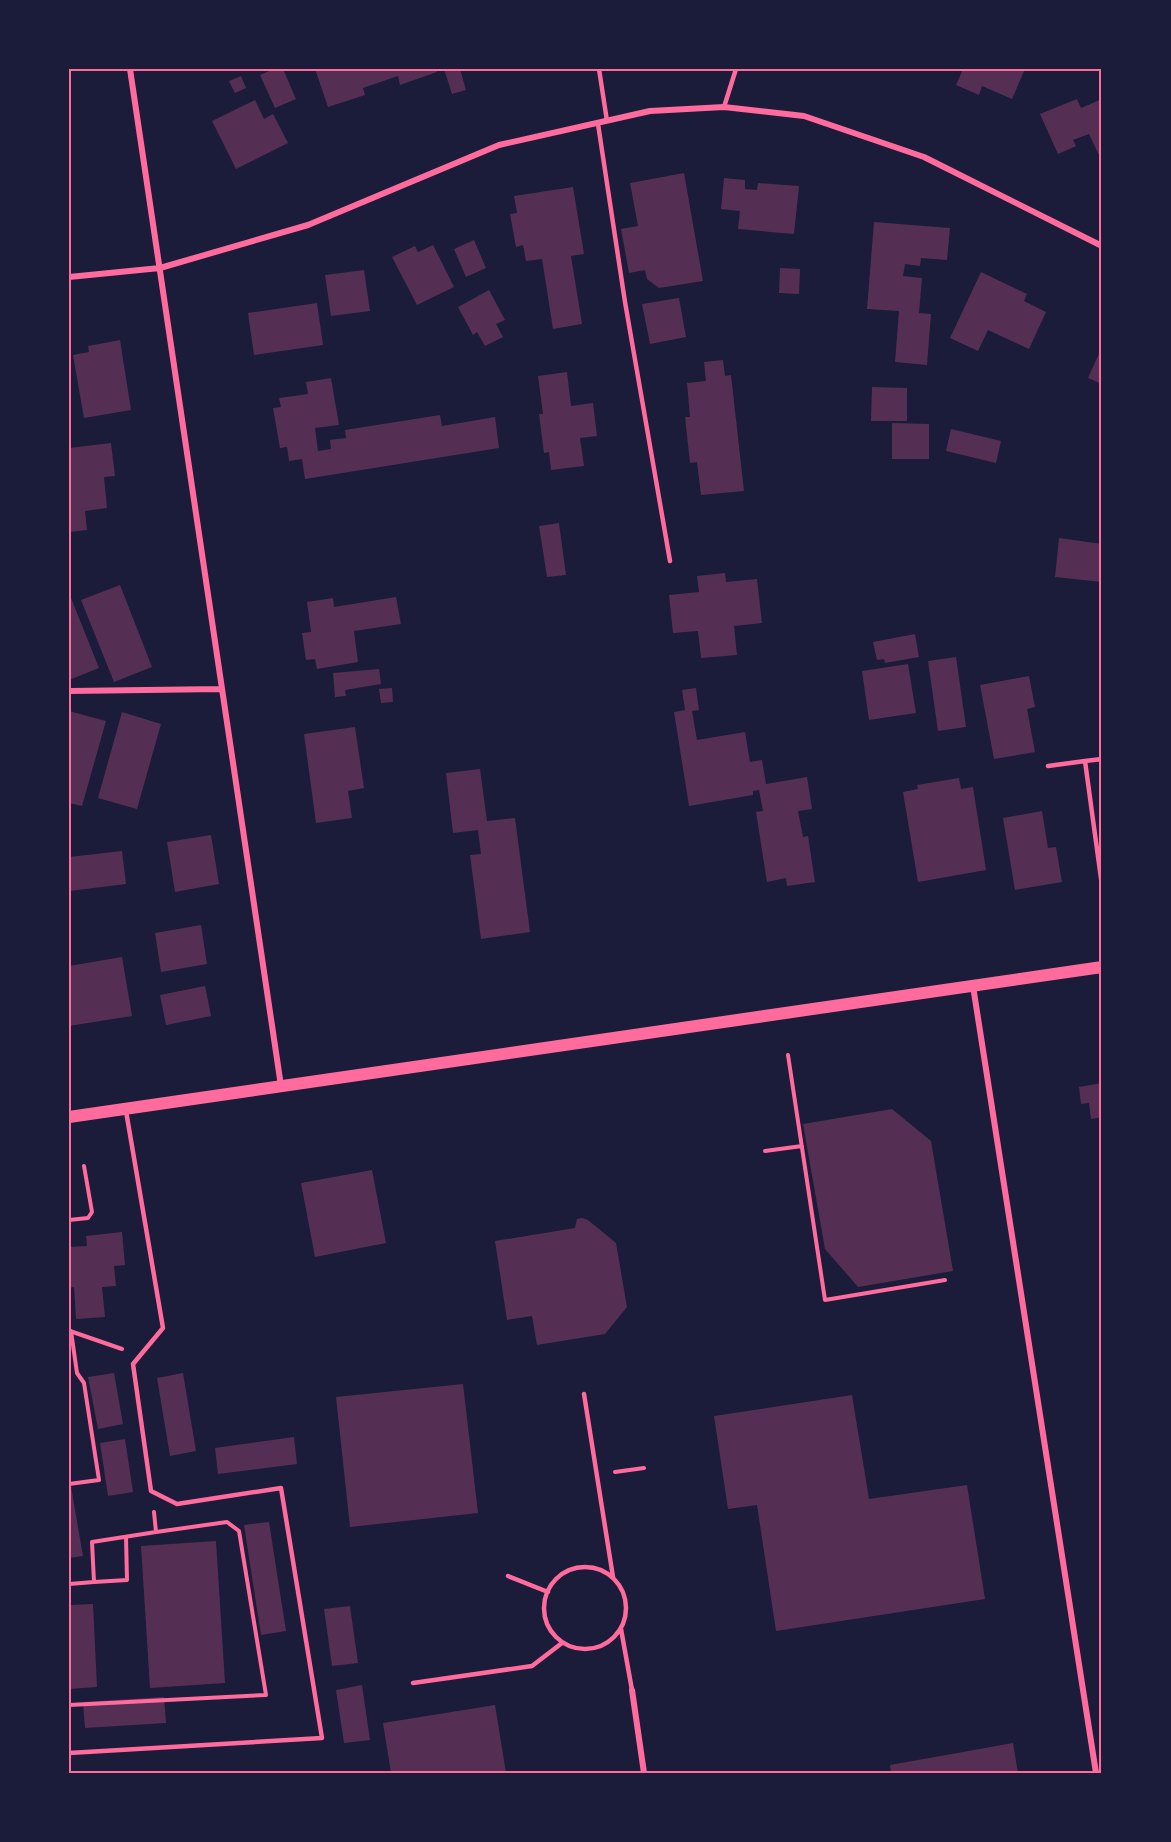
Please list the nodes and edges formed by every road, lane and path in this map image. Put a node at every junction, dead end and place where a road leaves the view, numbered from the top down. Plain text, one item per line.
1 (130, 69) edge
2 (599, 69) edge
3 (736, 69) edge
4 (724, 107) junction
5 (607, 122) junction
6 (598, 124) junction
7 (1102, 246) edge
8 (160, 268) junction
9 (69, 277) edge
10 (670, 561) dead end
11 (222, 689) junction
12 (69, 692) edge
13 (1102, 759) edge
14 (1085, 761) junction
15 (1048, 766) dead end
16 (1102, 886) edge
17 (1102, 968) edge
18 (973, 986) junction
19 (788, 1056) dead end
20 (281, 1086) junction
21 (126, 1109) junction
22 (69, 1117) edge
23 (802, 1146) junction
24 (765, 1151) dead end
25 (84, 1166) dead end
26 (69, 1220) edge
27 (945, 1280) dead end
28 (70, 1331) edge
29 (140, 1355) junction
30 (584, 1394) dead end
31 (644, 1468) dead end
32 (597, 1475) junction
33 (69, 1484) edge
34 (151, 1491) junction
35 (156, 1532) junction
36 (126, 1537) junction
37 (508, 1576) dead end
38 (613, 1577) junction
39 (94, 1582) junction
40 (69, 1584) edge
41 (548, 1592) junction
42 (621, 1629) junction
43 (562, 1642) junction
44 (413, 1683) dead end
45 (632, 1690) joint
46 (69, 1704) edge
47 (69, 1753) edge
48 (644, 1773) edge
49 (1095, 1773) edge

1 - 8 street
2 - 5 lane
3 - 4 lane
4 - 5 street
4 - 7 street
5 - 6 street
6 - 8 street
6 - 10 lane
8 - 9 street
8 - 11 street
11 - 12 street
11 - 20 street
13 - 14 lane
14 - 15 lane
14 - 16 lane
17 - 18 main road
18 - 20 main road
18 - 49 street
19 - 23 path
20 - 21 main road
21 - 22 main road
21 - 29 lane
23 - 24 path
23 - 27 path
25 - 26 path
28 - 29 path
28 - 33 path
29 - 34 lane
30 - 32 lane
31 - 32 path
32 - 38 lane
34 - 35 path
34 - 47 lane
35 - 36 path
35 - 46 path
36 - 39 path
36 - 39 path
37 - 41 lane
38 - 41 lane
38 - 42 lane
39 - 40 path
41 - 43 lane
42 - 43 lane
42 - 45 lane
43 - 44 lane
45 - 48 street

